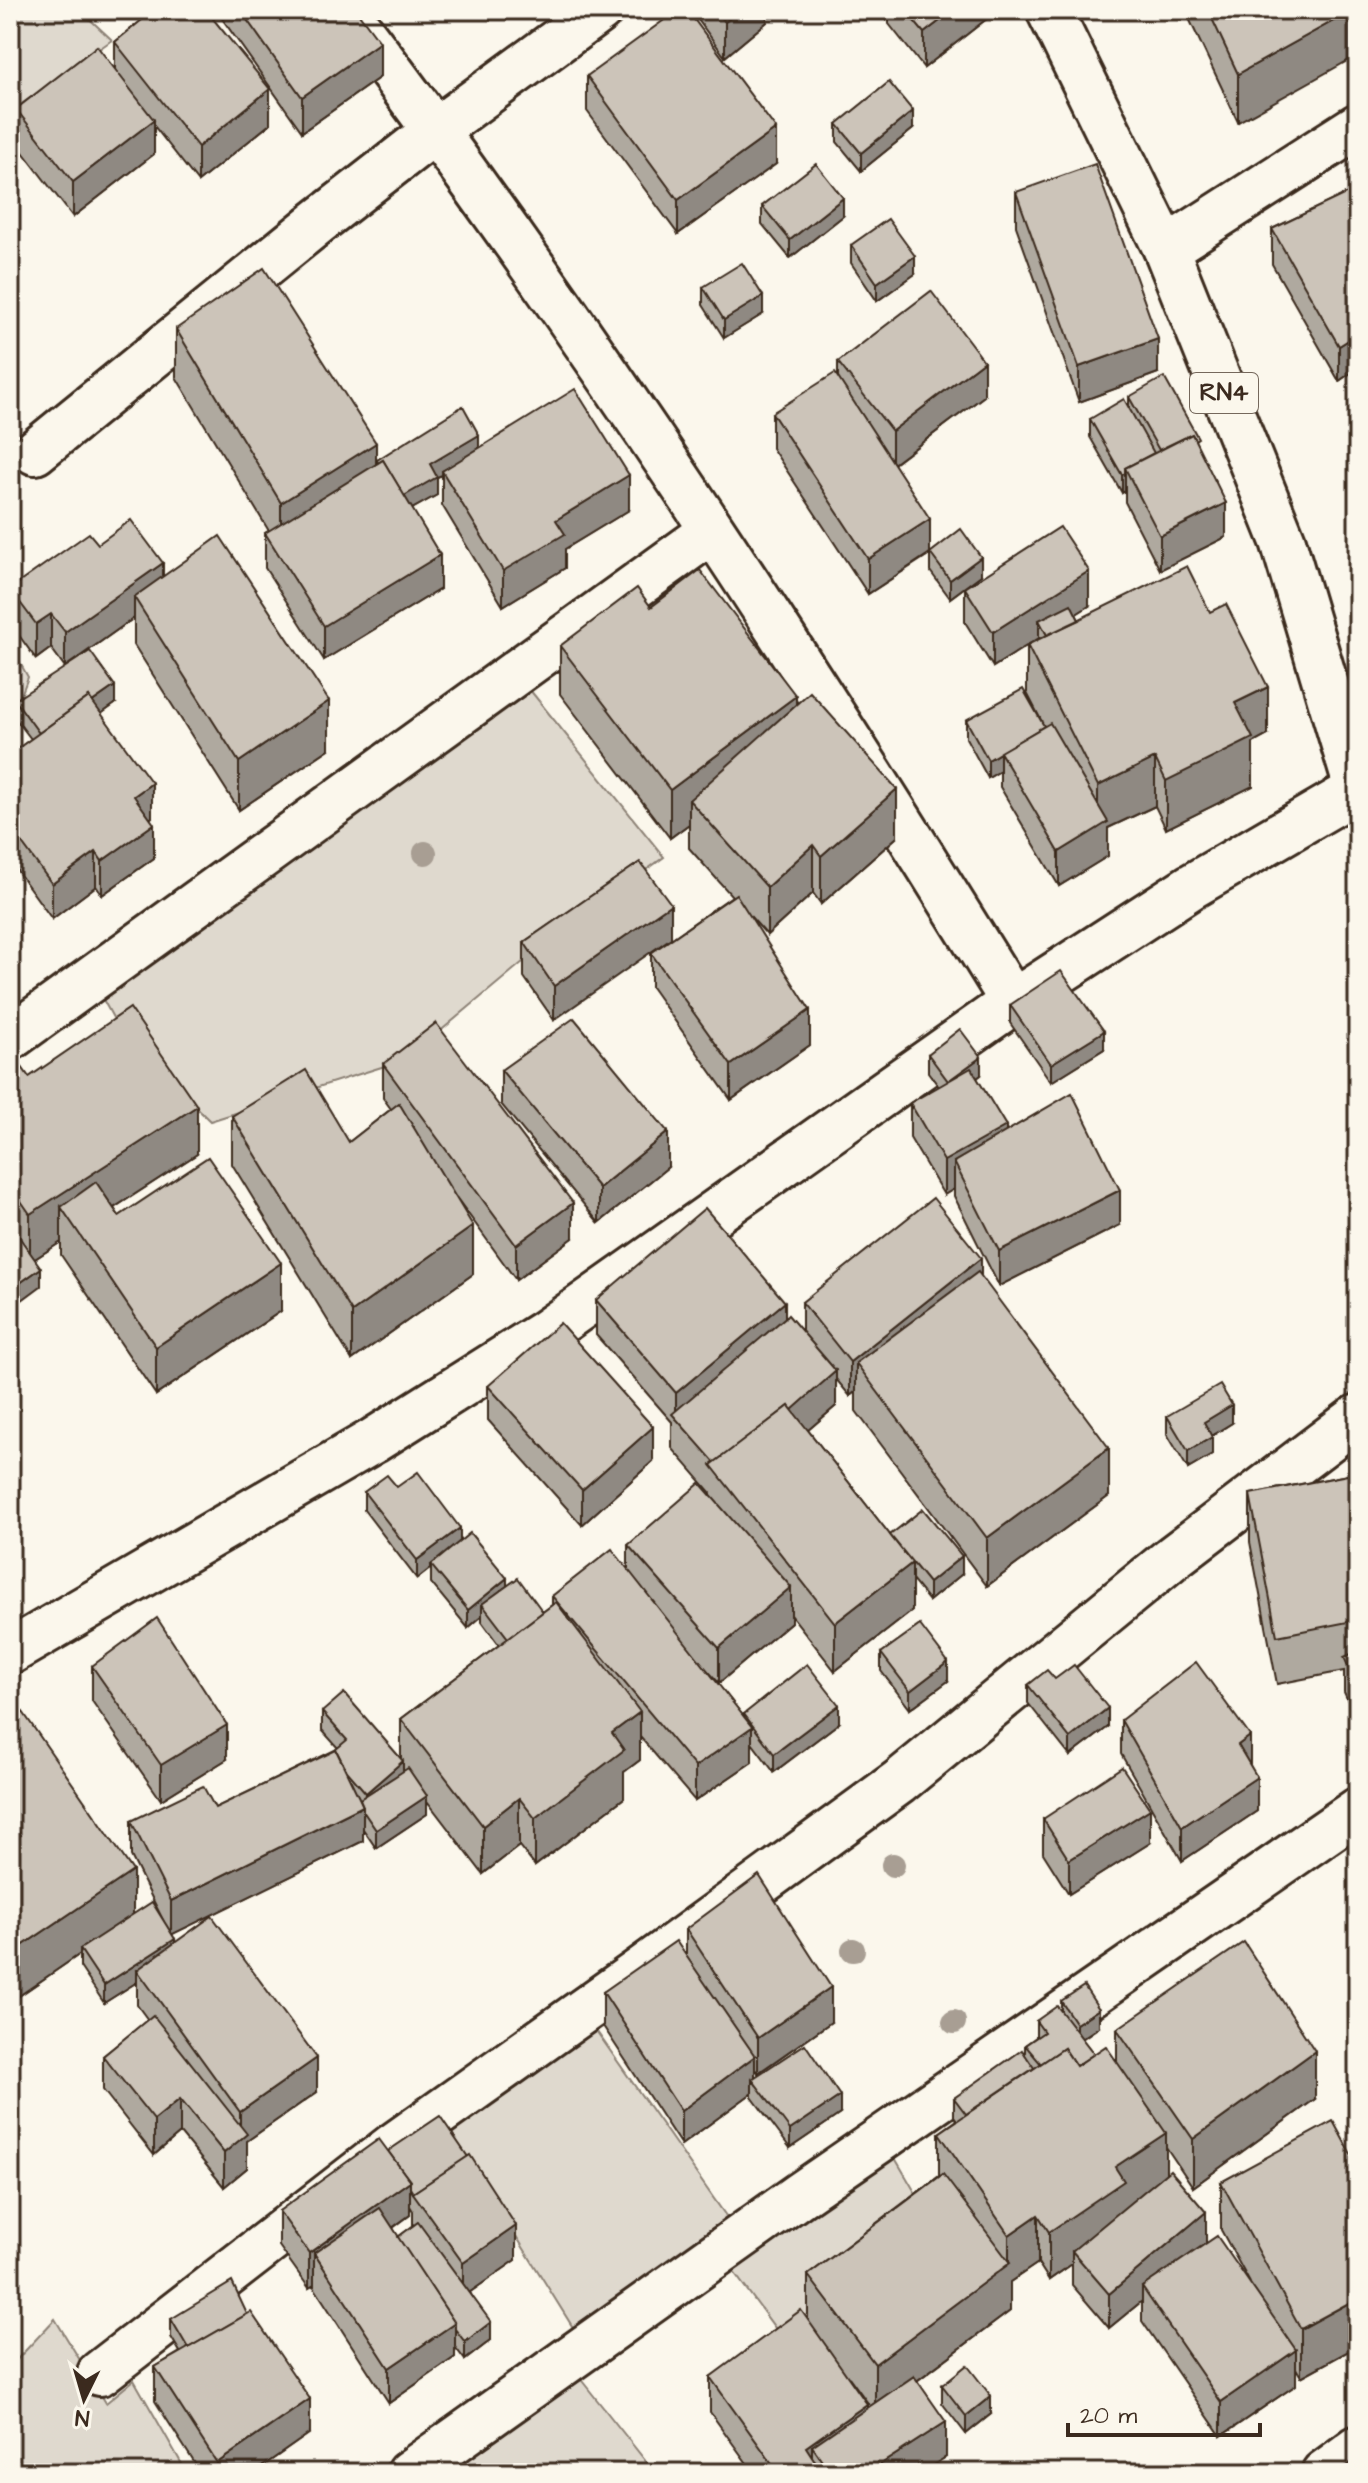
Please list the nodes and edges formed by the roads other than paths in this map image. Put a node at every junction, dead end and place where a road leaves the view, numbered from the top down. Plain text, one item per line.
1 (345, 10) edge
2 (600, 10) edge
3 (1049, 10) edge
4 (1358, 126) edge
5 (436, 130) junction
6 (1166, 249) junction
7 (35, 452) dead end
8 (712, 531) junction
9 (1358, 791) edge
10 (1013, 1002) junction
11 (10, 1038) edge
12 (1358, 1417) edge
13 (10, 1652) edge
14 (1358, 1810) edge
15 (100, 2373) dead end
16 (1358, 2448) edge
17 (409, 2473) edge
18 (1324, 2473) edge

1 - 5 main road
2 - 5 main road
3 - 6 main road, RN4
4 - 6 main road
5 - 7 main road
5 - 8 main road
6 - 9 main road, RN4
8 - 10 main road
8 - 11 main road
9 - 10 main road
10 - 13 main road
12 - 15 main road
14 - 17 main road
16 - 18 main road

